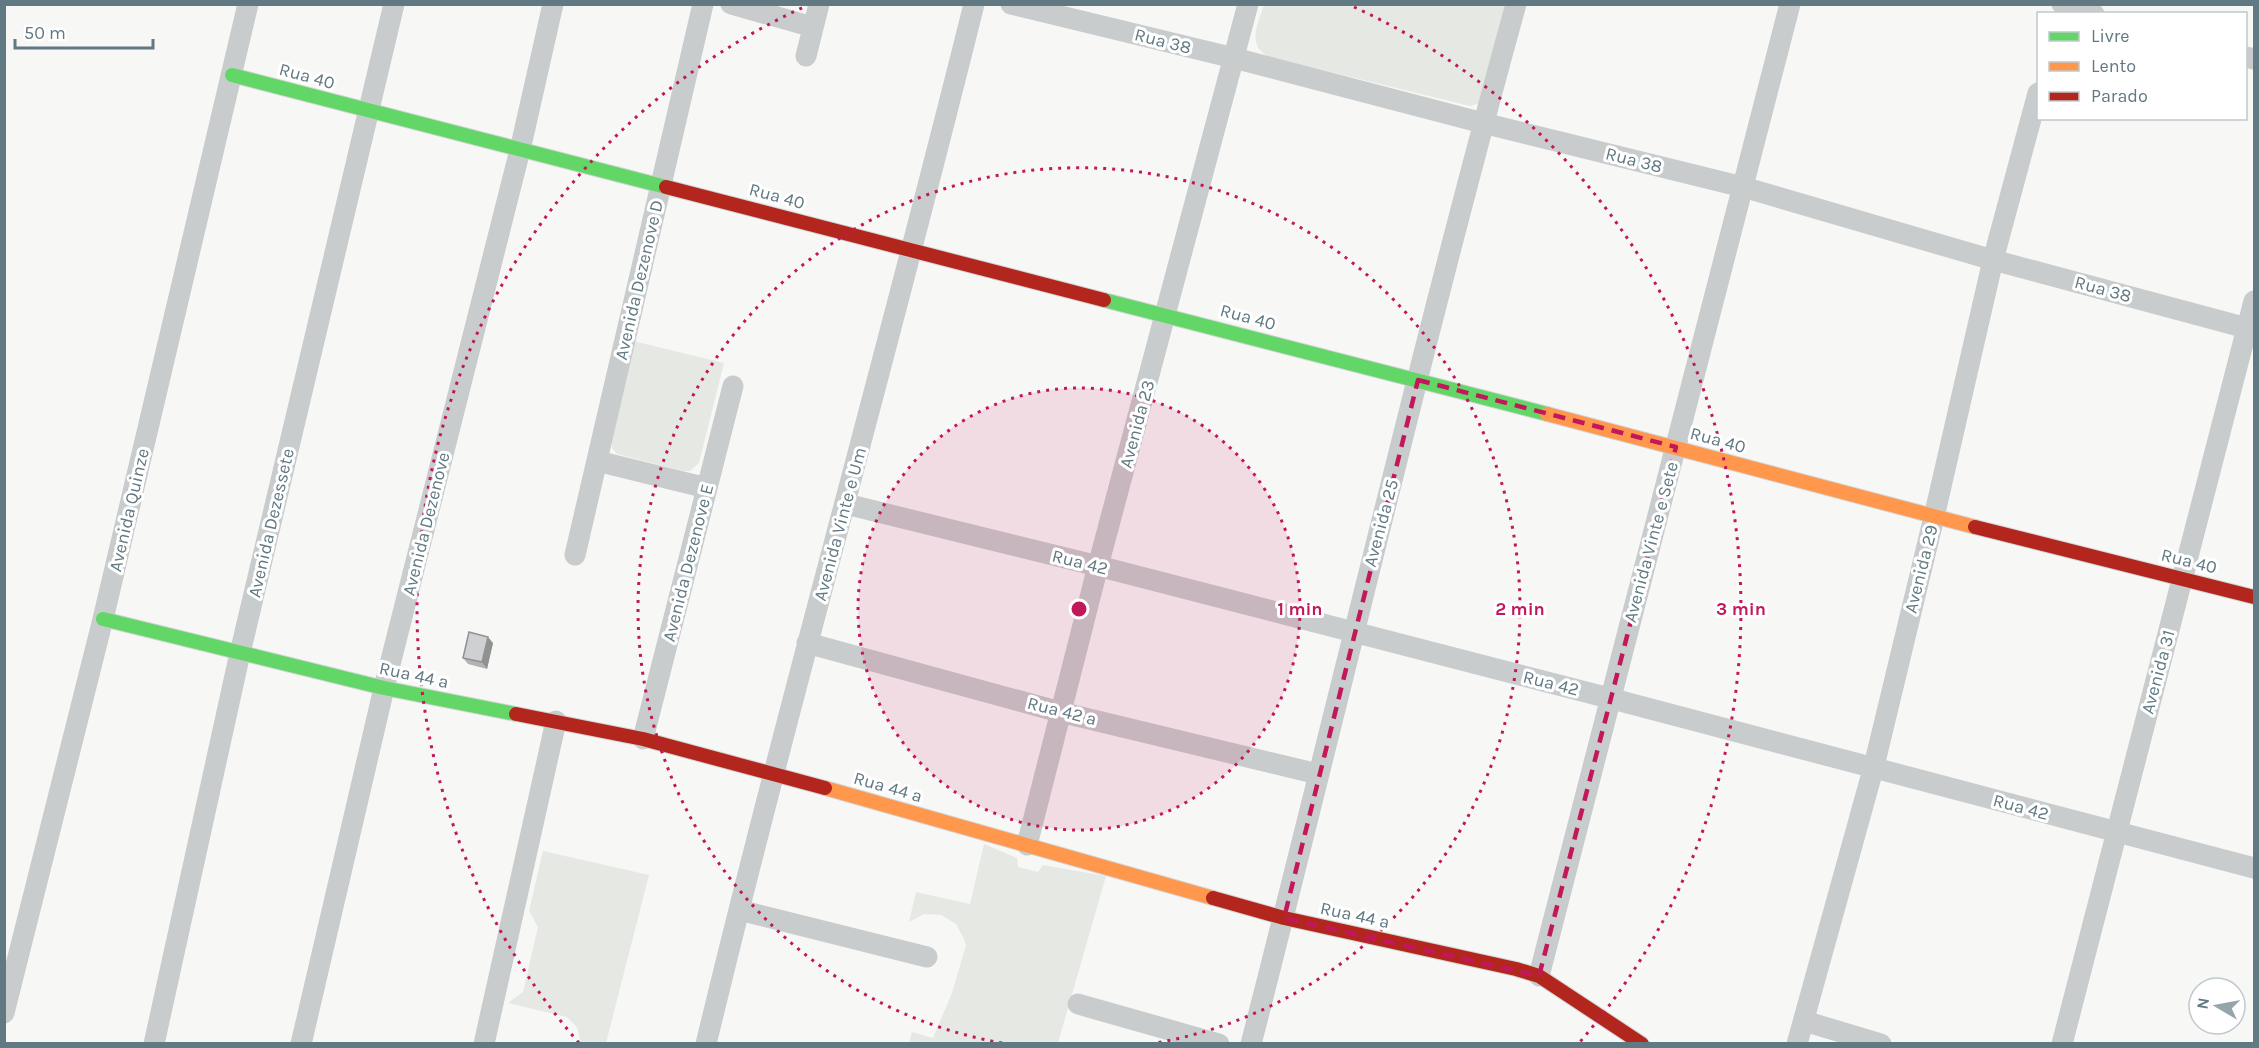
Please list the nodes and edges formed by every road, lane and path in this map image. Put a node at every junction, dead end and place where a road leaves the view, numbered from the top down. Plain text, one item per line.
1 (248, 4) edge
2 (394, 4) edge
3 (554, 4) edge
4 (703, 4) edge
5 (731, 4) edge
6 (819, 4) edge
7 (974, 4) edge
8 (1011, 4) edge
9 (1248, 4) edge
10 (1515, 4) edge
11 (1790, 4) edge
12 (2063, 5) edge
13 (2087, 12) edge
14 (813, 27) junction
15 (806, 56) dead end
16 (1234, 58) junction
17 (232, 75) junction
18 (2037, 97) edge
19 (368, 111) junction
20 (1483, 123) junction
21 (520, 150) junction
22 (661, 184) junction
23 (1743, 187) junction
24 (913, 251) junction
25 (1993, 260) junction
26 (2254, 301) edge
27 (1167, 315) junction
28 (2251, 329) edge
29 (1418, 380) junction
30 (732, 386) dead end
31 (1676, 447) junction
32 (597, 461) junction
33 (707, 488) junction
34 (846, 504) junction
35 (1934, 517) junction
36 (575, 555) dead end
37 (1098, 566) junction
38 (2182, 578) junction
39 (2254, 597) edge
40 (103, 619) junction
41 (1352, 633) junction
42 (807, 643) junction
43 (240, 653) junction
44 (384, 688) junction
45 (1609, 698) junction
46 (1060, 712) junction
47 (556, 721) junction
48 (643, 739) junction
49 (1874, 766) junction
50 (774, 774) junction
51 (1318, 774) junction
52 (2116, 833) junction
53 (1027, 844) junction
54 (2254, 868) edge
55 (739, 910) junction
56 (1284, 918) junction
57 (927, 957) dead end
58 (1539, 976) junction
59 (1078, 1004) dead end
60 (4, 1013) edge
61 (1804, 1021) junction
62 (1637, 1042) edge
63 (154, 1044) edge
64 (301, 1044) edge
65 (484, 1044) edge
66 (706, 1044) edge
67 (1219, 1044) edge
68 (1251, 1044) edge
69 (1797, 1044) edge
70 (1881, 1044) edge
71 (2062, 1044) edge

1 - 17 street, Avenida Quinze
2 - 19 street, Avenida Dezessete
3 - 21 street, Avenida Dezenove
4 - 22 street, Avenida Dezenove D
5 - 14 street
6 - 14 street
7 - 24 street, Avenida Vinte e Um
8 - 16 street, Rua 38
9 - 16 street, Avenida 23
10 - 20 street, Avenida 25
11 - 23 street, Avenida Vinte e Sete
12 - 13 street
14 - 15 street
16 - 20 street, Rua 38
16 - 27 street, Avenida 23
17 - 19 street, Rua 40
17 - 40 street, Avenida Quinze
18 - 25 street, Avenida 29
19 - 21 street, Rua 40
19 - 43 street, Avenida Dezessete
20 - 23 street, Rua 38
20 - 29 street, Avenida 25
21 - 22 street, Rua 40
21 - 44 street, Avenida Dezenove
22 - 24 street, Rua 40
22 - 32 street, Avenida Dezenove D
23 - 25 street, Rua 38
23 - 31 street, Avenida Vinte e Sete
24 - 27 street, Rua 40
24 - 34 street, Avenida Vinte e Um
25 - 28 street, Rua 38
25 - 35 street, Avenida 29
26 - 28 street, Avenida 31
27 - 29 street, Rua 40
27 - 37 street, Avenida 23
28 - 38 street, Avenida 31
29 - 31 street, Rua 40
29 - 41 street, Avenida 25
30 - 33 street, Avenida Dezenove E
31 - 35 street, Rua 40
31 - 45 street, Avenida Vinte e Sete
32 - 33 street
32 - 36 street, Avenida Dezenove D
33 - 48 street, Avenida Dezenove E
34 - 37 street, Rua 42
34 - 42 street, Avenida Vinte e Um
35 - 38 street, Rua 40
35 - 49 street, Avenida 29
37 - 41 street, Rua 42
37 - 46 street, Avenida 23
38 - 39 street, Rua 40
38 - 52 street, Avenida 31
40 - 43 street, Rua 44 a
40 - 60 street, Avenida Quinze
41 - 45 street, Rua 42
41 - 51 street, Avenida 25
42 - 46 street, Rua 42 a
42 - 50 street, Avenida Vinte e Um
43 - 44 street, Rua 44 a
43 - 63 street, Avenida Dezessete
44 - 47 street, Rua 44 a
44 - 64 street, Avenida Dezenove
45 - 49 street, Rua 42
45 - 58 street, Avenida Vinte e Sete
46 - 51 street, Rua 42 a
46 - 53 street, Avenida 23
47 - 48 street, Rua 44 a
47 - 65 street
48 - 50 street, Rua 44 a
49 - 52 street, Rua 42
49 - 61 street, Avenida 29
50 - 53 street, Rua 44 a
50 - 55 street, Avenida Vinte e Um
51 - 56 street, Avenida 25
52 - 54 street, Rua 42
52 - 71 street, Avenida 31
53 - 56 street, Rua 44 a
55 - 57 street
55 - 66 street, Avenida Vinte e Um
56 - 58 street, Rua 44 a
56 - 68 street, Avenida 25
58 - 62 street, Rua 44 a
59 - 67 street
61 - 69 street, Avenida 29
61 - 70 street

